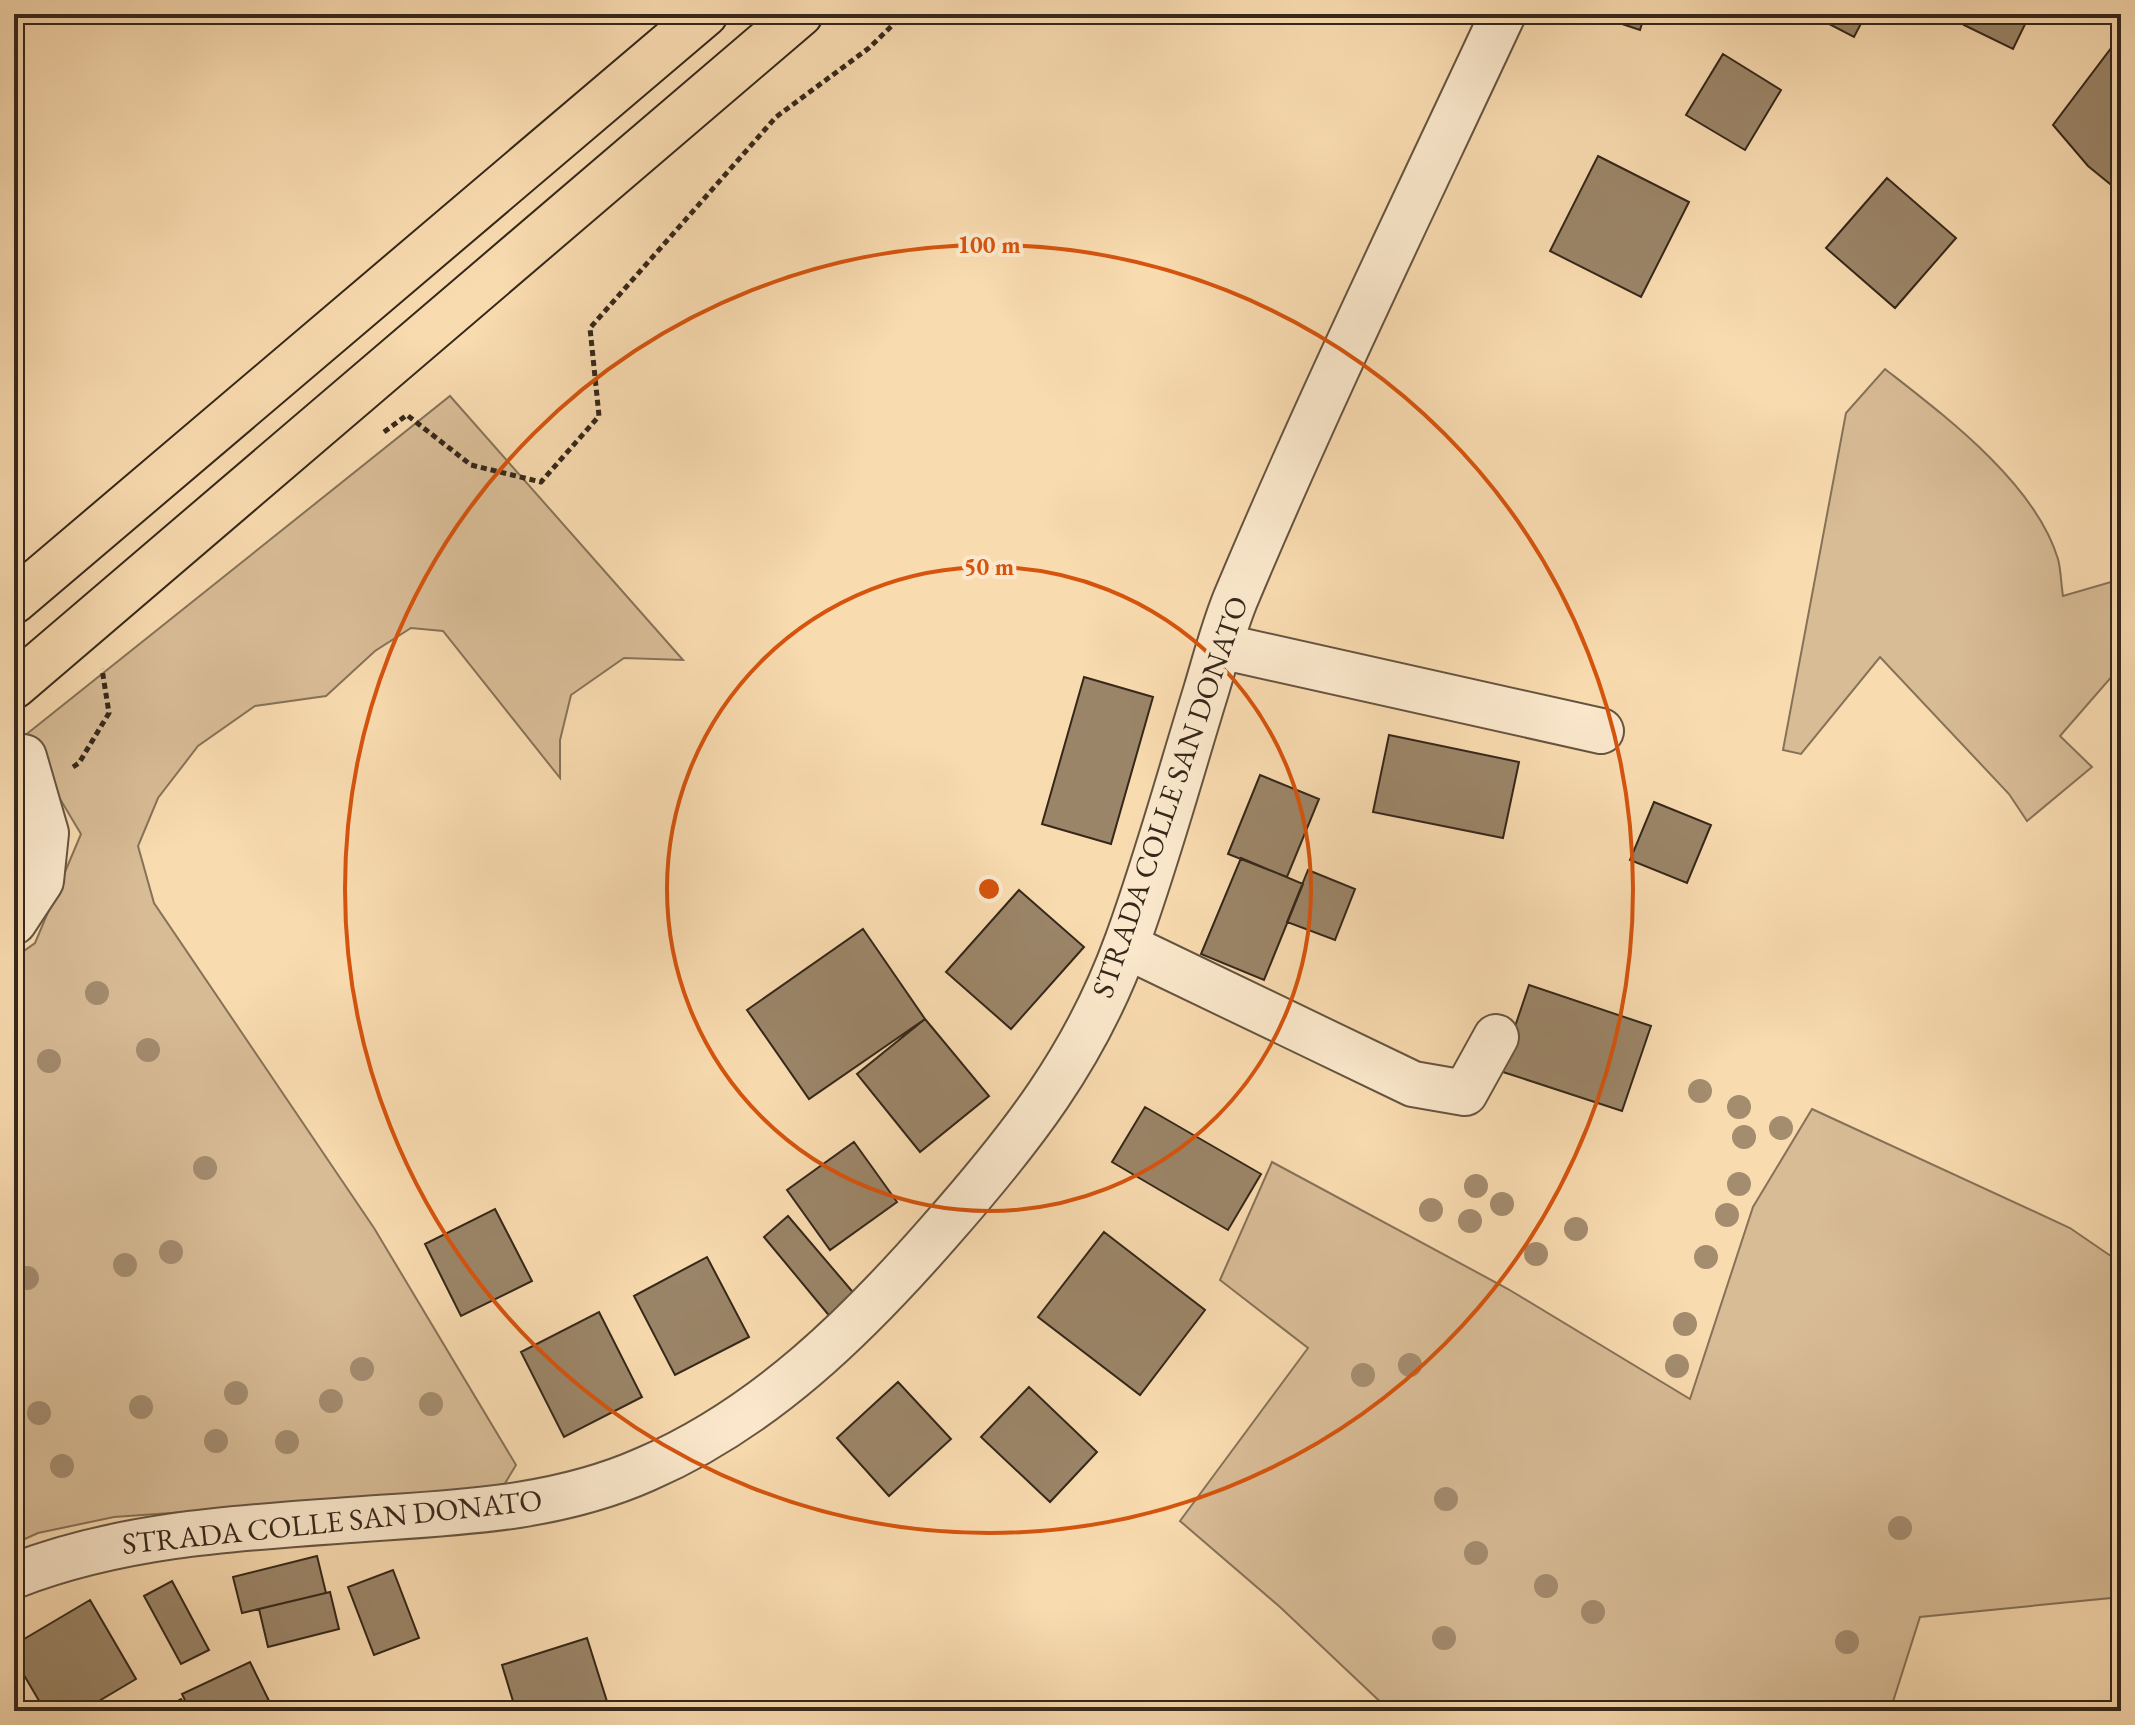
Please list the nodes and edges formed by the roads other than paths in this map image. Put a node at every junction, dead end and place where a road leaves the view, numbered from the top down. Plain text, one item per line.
1 (705, 14) edge
2 (800, 14) edge
3 (1503, 14) edge
4 (14, 601) edge
5 (1220, 646) junction
6 (14, 686) edge
7 (1601, 731) dead end
8 (29, 774) road end
9 (14, 922) edge
10 (1126, 946) junction
11 (1496, 1037) dead end
12 (14, 1576) edge

1 - 4 highway
2 - 6 highway
3 - 5 street, STRADA COLLE SAN DONATO
5 - 7 street
5 - 10 street, STRADA COLLE SAN DONATO
8 - 9 street
10 - 11 street
10 - 12 street, STRADA COLLE SAN DONATO

